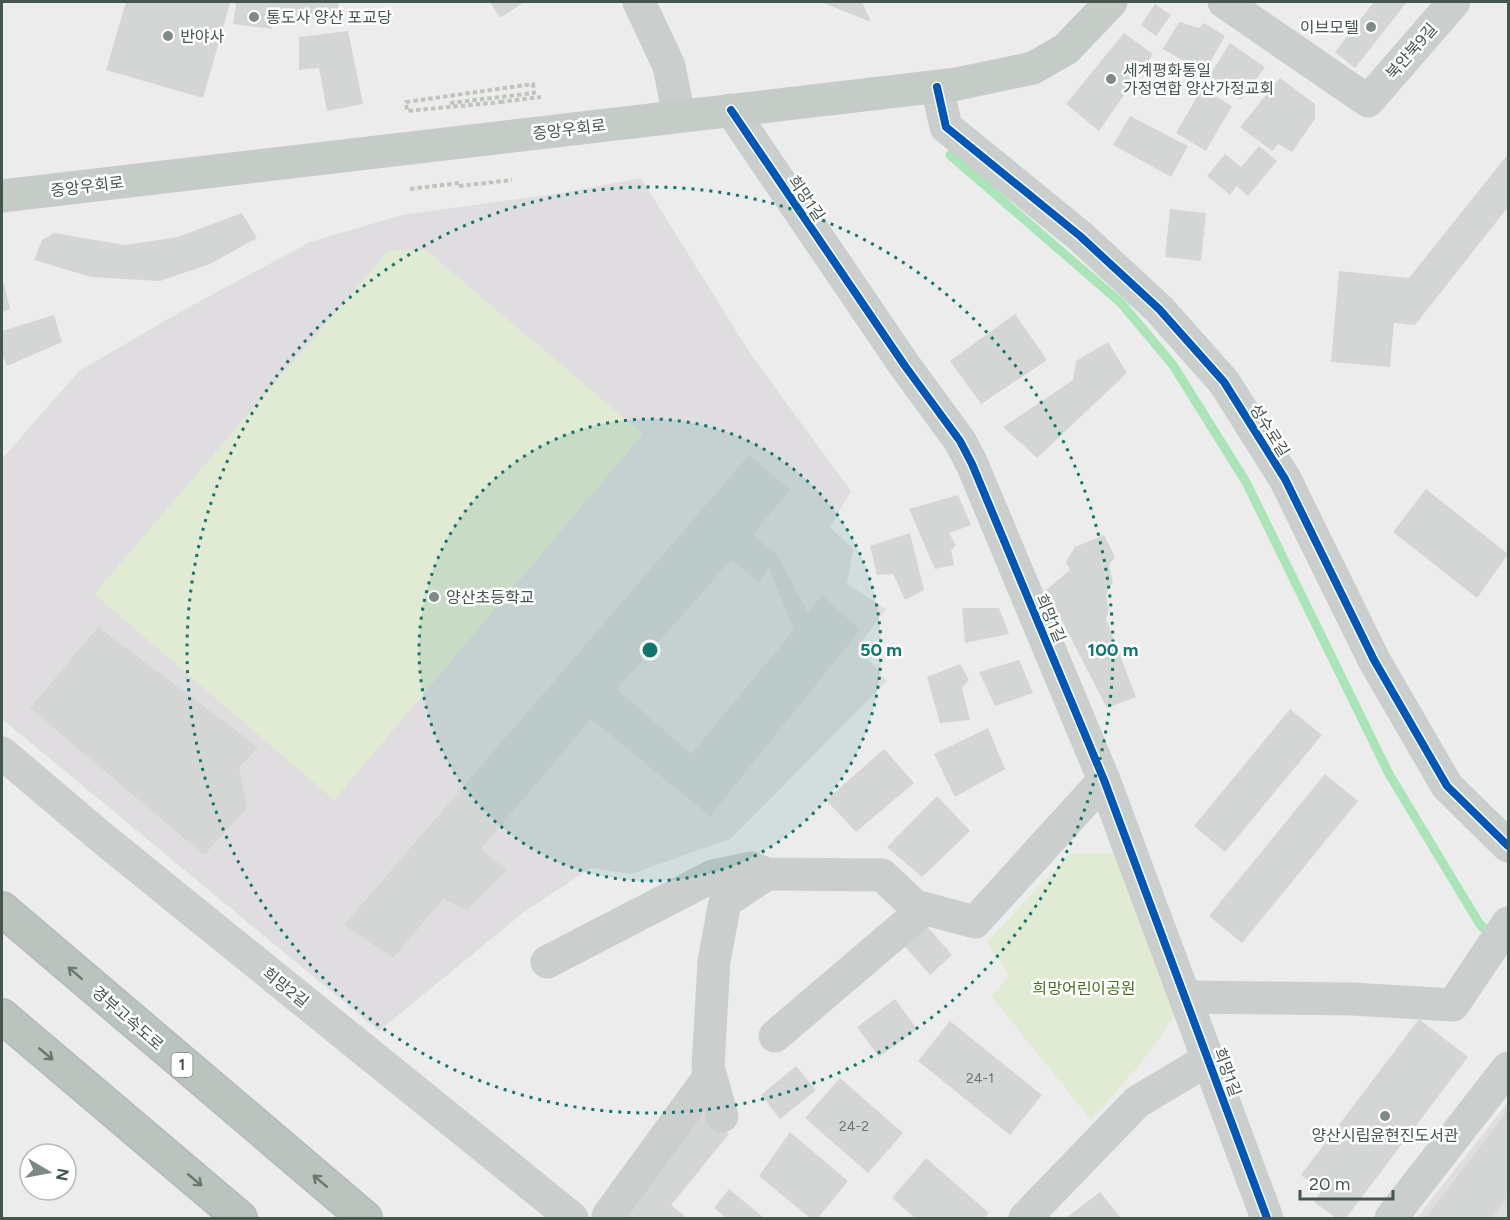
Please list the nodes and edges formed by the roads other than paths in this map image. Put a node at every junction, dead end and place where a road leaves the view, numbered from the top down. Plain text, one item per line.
1 (639, 2) edge
2 (1111, 2) edge
3 (1224, 2) edge
4 (1454, 2) edge
5 (937, 87) junction
6 (731, 110) junction
7 (679, 116) junction
8 (7, 190) edge
9 (2, 753) edge
10 (1104, 780) junction
11 (1509, 846) edge
12 (767, 874) junction
13 (2, 909) edge
14 (924, 909) junction
15 (1508, 924) edge
16 (547, 962) dead end
17 (1186, 997) junction
18 (2, 1016) edge
19 (775, 1036) dead end
20 (1209, 1059) junction
21 (1509, 1068) edge
22 (710, 1076) junction
23 (722, 1116) dead end
24 (608, 1216) dead end
25 (240, 1218) edge
26 (365, 1218) edge
27 (572, 1218) edge
28 (1024, 1218) edge
29 (1267, 1218) edge
30 (1391, 1218) edge

1 - 7 street
2 - 5 main road, 중앙우회로
3 - 4 street, 북안북9길
5 - 6 main road, 중앙우회로
5 - 11 street, 성수로길
6 - 7 main road, 중앙우회로
6 - 10 street, 희망1길
7 - 8 main road, 중앙우회로
9 - 27 street, 희망2길
10 - 14 street
10 - 17 street, 희망1길
12 - 14 street
12 - 16 street
12 - 22 street
26 -> 13 highway, 경부고속도로 / 1
14 - 19 street
15 - 17 street
17 - 20 street, 희망1길
18 -> 25 highway
20 - 28 street, 희망1길
20 - 29 street, 희망1길
21 - 30 street
22 - 23 street
22 - 24 street

